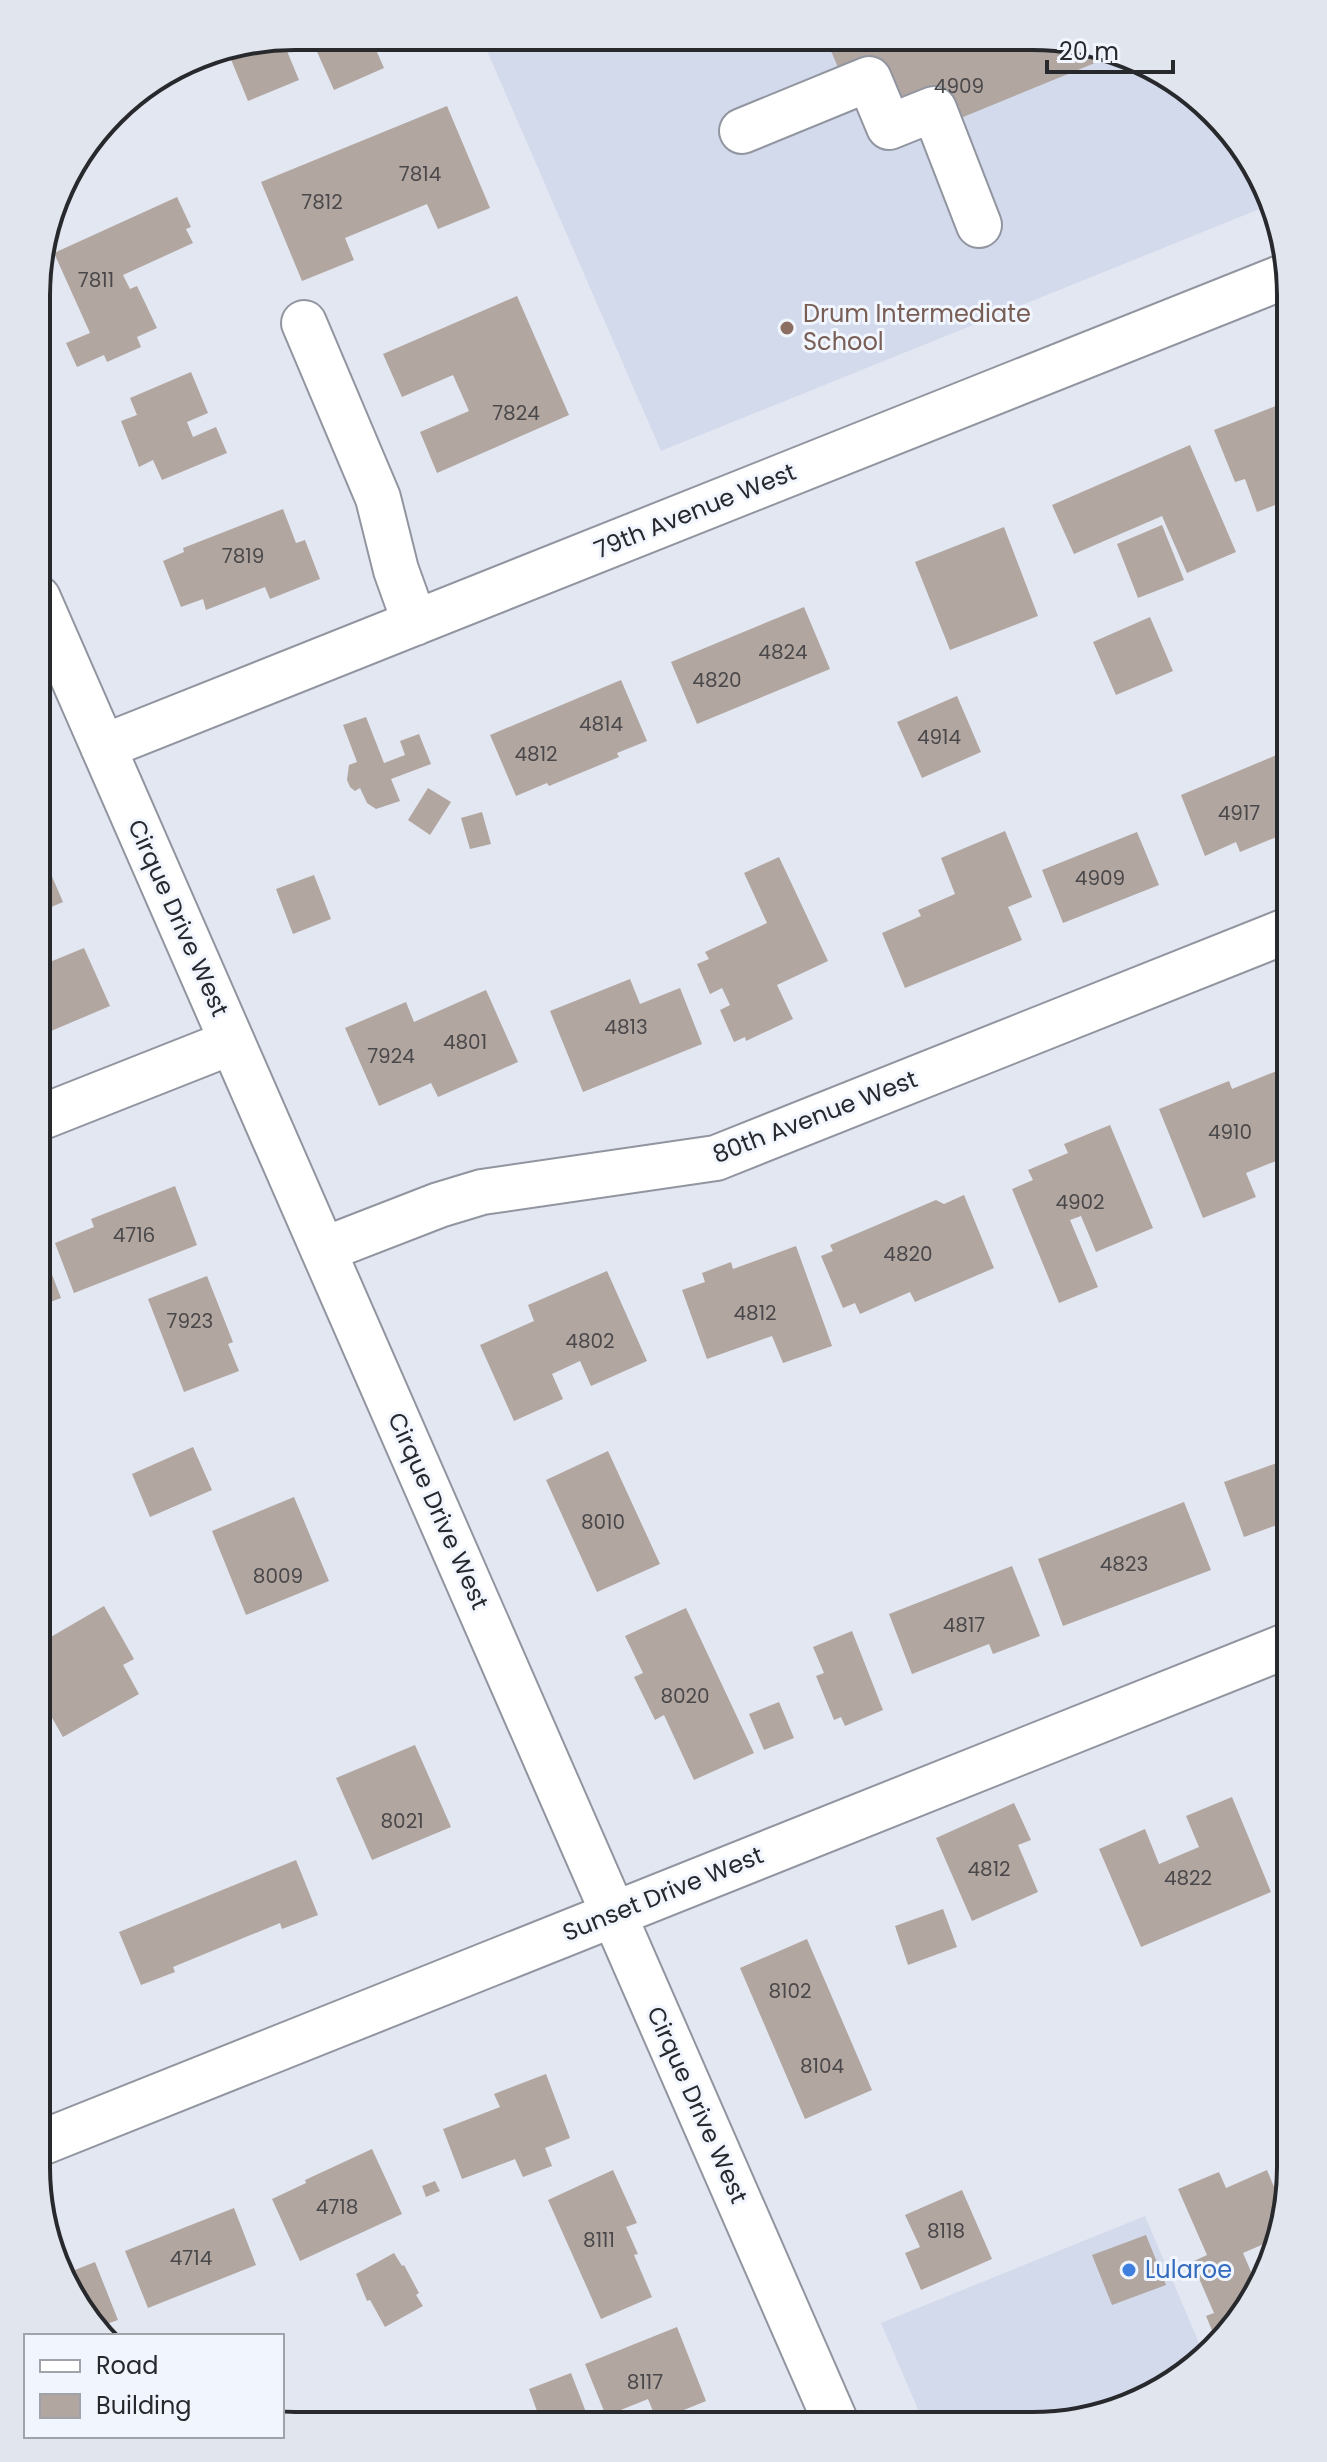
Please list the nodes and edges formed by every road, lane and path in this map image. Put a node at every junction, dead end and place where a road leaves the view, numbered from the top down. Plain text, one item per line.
1 (742, 131) dead end
2 (979, 225) dead end
3 (1276, 280) edge
4 (304, 323) dead end
5 (415, 623) junction
6 (50, 626) edge
7 (103, 747) junction
8 (1277, 935) edge
9 (232, 1042) junction
10 (50, 1114) edge
11 (323, 1250) junction
12 (1276, 1650) edge
13 (613, 1914) junction
14 (50, 2139) edge
15 (831, 2412) edge

1 - 2 street
3 - 5 street, 79th Avenue West
4 - 5 street
5 - 7 street, 79th Avenue West
6 - 7 street, Cirque Drive West
7 - 9 street, Cirque Drive West
8 - 11 street, 80th Avenue West
9 - 10 street
9 - 11 street, Cirque Drive West
11 - 13 street, Cirque Drive West
12 - 13 street, Sunset Drive West
13 - 14 street, Sunset Drive West
13 - 15 street, Cirque Drive West

